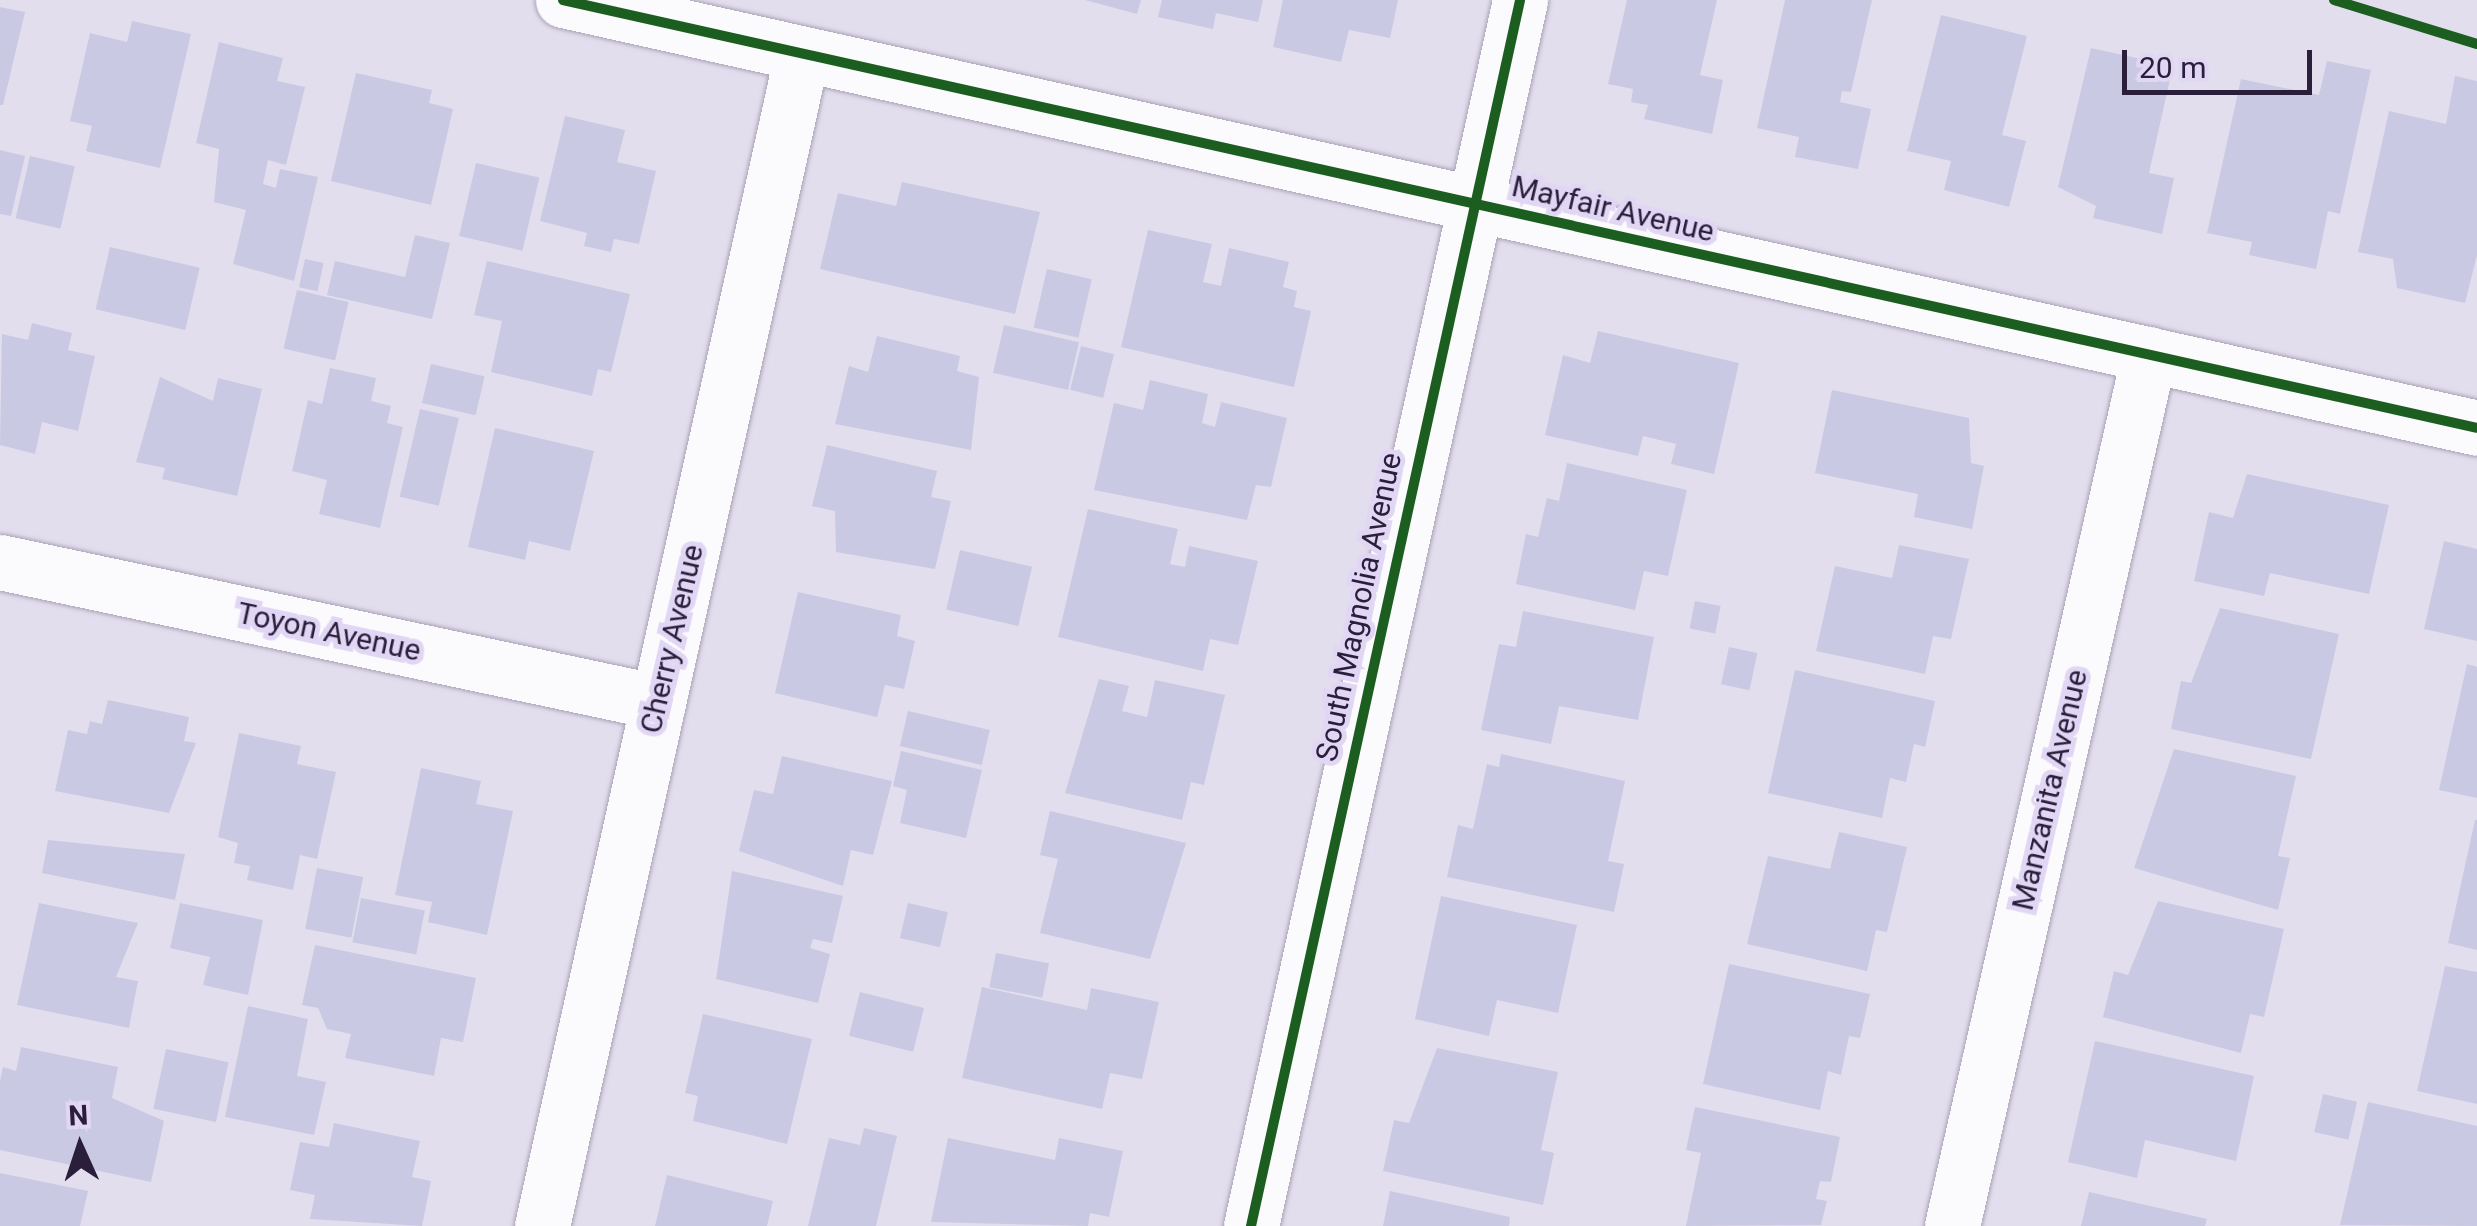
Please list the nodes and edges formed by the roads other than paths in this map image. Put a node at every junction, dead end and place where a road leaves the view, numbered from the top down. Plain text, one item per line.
1 (562, 0) edge
2 (1520, 0) edge
3 (802, 53) junction
4 (1472, 203) junction
5 (2149, 354) junction
6 (2477, 428) edge
7 (0, 562) edge
8 (658, 702) junction
9 (542, 1226) edge
10 (1250, 1226) edge
11 (1952, 1226) edge

1 - 3 street, Mayfair Avenue
2 - 4 street, South Magnolia Avenue
3 - 4 street, Mayfair Avenue
3 - 8 street, Cherry Avenue
4 - 5 street, Mayfair Avenue
4 - 10 street, South Magnolia Avenue
5 - 6 street, Mayfair Avenue
5 - 11 street, Manzanita Avenue
7 - 8 street, Toyon Avenue
8 - 9 street, Cherry Avenue

